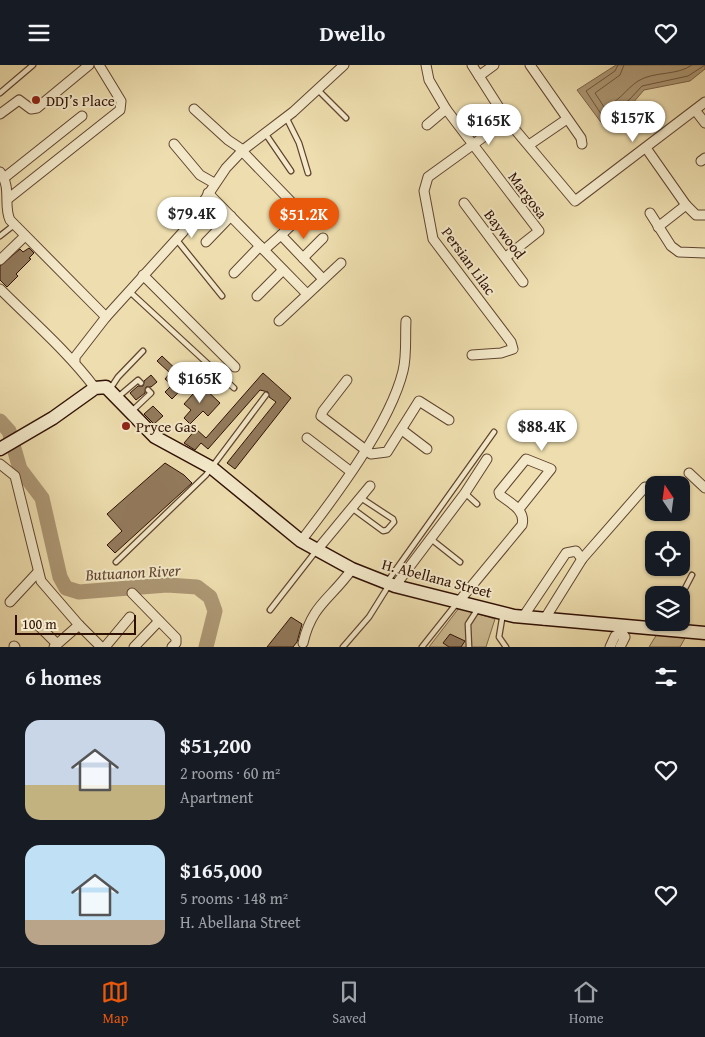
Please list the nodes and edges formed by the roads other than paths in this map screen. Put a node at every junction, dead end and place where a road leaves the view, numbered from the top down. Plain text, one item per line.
1 (33, 65) edge
2 (89, 65) edge
3 (99, 65) edge
4 (344, 65) edge
5 (426, 65) edge
6 (472, 65) edge
7 (494, 65) edge
8 (530, 65) edge
9 (479, 76) junction
10 (0, 93) edge
11 (314, 93) junction
12 (705, 102) edge
13 (194, 109) dead end
14 (446, 109) junction
15 (695, 110) junction
16 (0, 114) edge
17 (290, 114) junction
18 (82, 116) dead end
19 (346, 118) dead end
20 (568, 119) junction
21 (507, 120) junction
22 (705, 123) edge
23 (427, 125) dead end
24 (265, 133) junction
25 (174, 144) dead end
26 (473, 145) junction
27 (529, 145) junction
28 (582, 145) dead end
29 (646, 148) junction
30 (243, 150) junction
31 (291, 171) dead end
32 (308, 173) dead end
33 (2, 176) edge
34 (214, 183) junction
35 (208, 193) junction
36 (9, 198) junction
37 (464, 203) dead end
38 (686, 205) junction
39 (650, 213) dead end
40 (705, 215) edge
41 (231, 216) junction
42 (14, 225) junction
43 (658, 227) junction
44 (281, 235) junction
45 (0, 236) edge
46 (25, 236) junction
47 (322, 238) dead end
48 (176, 239) junction
49 (206, 242) dead end
50 (262, 248) junction
51 (705, 253) edge
52 (506, 257) junction
53 (303, 258) junction
54 (0, 260) edge
55 (342, 263) dead end
56 (283, 270) junction
57 (234, 273) dead end
58 (144, 275) junction
59 (323, 279) junction
60 (523, 282) dead end
61 (0, 289) edge
62 (129, 291) junction
63 (307, 294) junction
64 (222, 296) dead end
65 (257, 296) dead end
66 (106, 317) junction
67 (278, 321) dead end
68 (406, 321) dead end
69 (143, 351) dead end
70 (472, 355) dead end
71 (75, 361) junction
72 (235, 367) dead end
73 (347, 380) dead end
74 (141, 383) dead end
75 (234, 388) dead end
76 (107, 390) junction
77 (148, 390) dead end
78 (266, 395) dead end
79 (131, 412) junction
80 (449, 420) dead end
81 (402, 430) junction
82 (494, 432) dead end
83 (307, 438) dead end
84 (2, 448) edge
85 (427, 449) dead end
86 (365, 451) junction
87 (488, 459) dead end
88 (0, 464) edge
89 (212, 468) junction
90 (350, 471) junction
91 (689, 473) dead end
92 (370, 486) dead end
93 (645, 487) dead end
94 (705, 488) edge
95 (465, 493) junction
96 (361, 498) junction
97 (477, 504) dead end
98 (353, 509) junction
99 (519, 509) junction
100 (430, 538) junction
101 (301, 541) junction
102 (317, 550) junction
103 (582, 559) junction
104 (116, 562) dead end
105 (460, 562) dead end
106 (352, 569) junction
107 (37, 573) junction
108 (692, 575) dead end
109 (390, 584) junction
110 (686, 586) edge
111 (132, 593) dead end
112 (460, 600) junction
113 (10, 602) dead end
114 (480, 606) junction
115 (270, 610) dead end
116 (503, 613) junction
117 (130, 617) dead end
118 (523, 617) junction
119 (544, 619) junction
120 (159, 621) junction
121 (38, 625) dead end
122 (79, 625) junction
123 (645, 628) edge
124 (624, 629) junction
125 (690, 630) edge
126 (705, 633) edge
127 (303, 643) dead end
128 (58, 645) edge
129 (103, 647) edge
130 (134, 647) edge
131 (172, 647) edge
132 (343, 647) edge
133 (422, 647) edge
134 (469, 647) edge
135 (506, 647) edge
136 (610, 647) edge
137 (620, 647) edge

1 - 10 lane
2 - 16 street
3 - 36 street
4 - 11 street
5 - 14 street, Margosa
6 - 9 street
7 - 9 street
8 - 20 street
9 - 21 street
11 - 17 street
11 - 19 lane
12 - 15 street
13 - 30 street
14 - 23 street
14 - 26 street, Margosa
15 - 22 street
15 - 29 street
17 - 24 street
17 - 32 lane
18 - 33 street
20 - 27 street
20 - 28 street
21 - 26 street, Persian Lilac
21 - 27 street
24 - 30 street
24 - 31 lane
25 - 34 street
26 - 52 street, Margosa
26 - 70 street, Persian Lilac
27 - 29 street
29 - 38 street
30 - 34 street
30 - 44 street
33 - 36 street
34 - 35 street
35 - 41 street
35 - 48 street
36 - 42 street
37 - 52 street, Baywood
38 - 40 street
38 - 43 street
39 - 43 street
41 - 49 street
41 - 50 street
42 - 45 lane
42 - 46 street
43 - 51 street
44 - 50 street
44 - 53 street
46 - 54 street
46 - 66 street
47 - 53 street
48 - 58 street
48 - 64 lane
50 - 56 street
50 - 57 street
52 - 60 street, Baywood
53 - 59 street
55 - 59 street
56 - 63 street
56 - 65 street
58 - 62 street
58 - 72 street
59 - 63 street
61 - 71 street
62 - 66 street
62 - 75 lane
63 - 67 street
66 - 71 street
68 - 86 street
69 - 76 lane
71 - 76 street
73 - 86 street
74 - 76 lane
76 - 79 main road, H. Abellana Street
76 - 84 main road
77 - 79 lane
78 - 89 lane
79 - 89 main road, H. Abellana Street
80 - 81 street
81 - 85 street
81 - 86 street
82 - 109 lane
83 - 90 street
86 - 90 street
87 - 95 street
88 - 107 street
89 - 101 main road, H. Abellana Street
89 - 104 lane
90 - 101 street
91 - 94 street
92 - 96 street
93 - 103 street
95 - 97 lane
95 - 100 street
96 - 98 street
96 - 98 lane
98 - 102 street
99 - 99 street
99 - 112 street
100 - 105 lane
100 - 109 street
101 - 102 main road, H. Abellana Street
102 - 106 main road, H. Abellana Street
102 - 115 lane
103 - 118 street
103 - 119 street
106 - 109 main road, H. Abellana Street
106 - 127 street
107 - 113 street
107 - 122 street
108 - 110 lane
109 - 112 main road, H. Abellana Street
109 - 132 lane
111 - 120 street
112 - 114 main road, H. Abellana Street
112 - 133 lane
114 - 116 main road, H. Abellana Street
114 - 134 lane
116 - 118 main road, H. Abellana Street
116 - 135 lane
117 - 129 street
118 - 119 main road, H. Abellana Street
119 - 124 main road, H. Abellana Street
120 - 130 street
120 - 131 street
121 - 128 street
122 - 128 street
122 - 129 street
123 - 124 main road, H. Abellana Street
124 - 136 street
124 - 137 street
125 - 126 main road, H. Abellana Street

